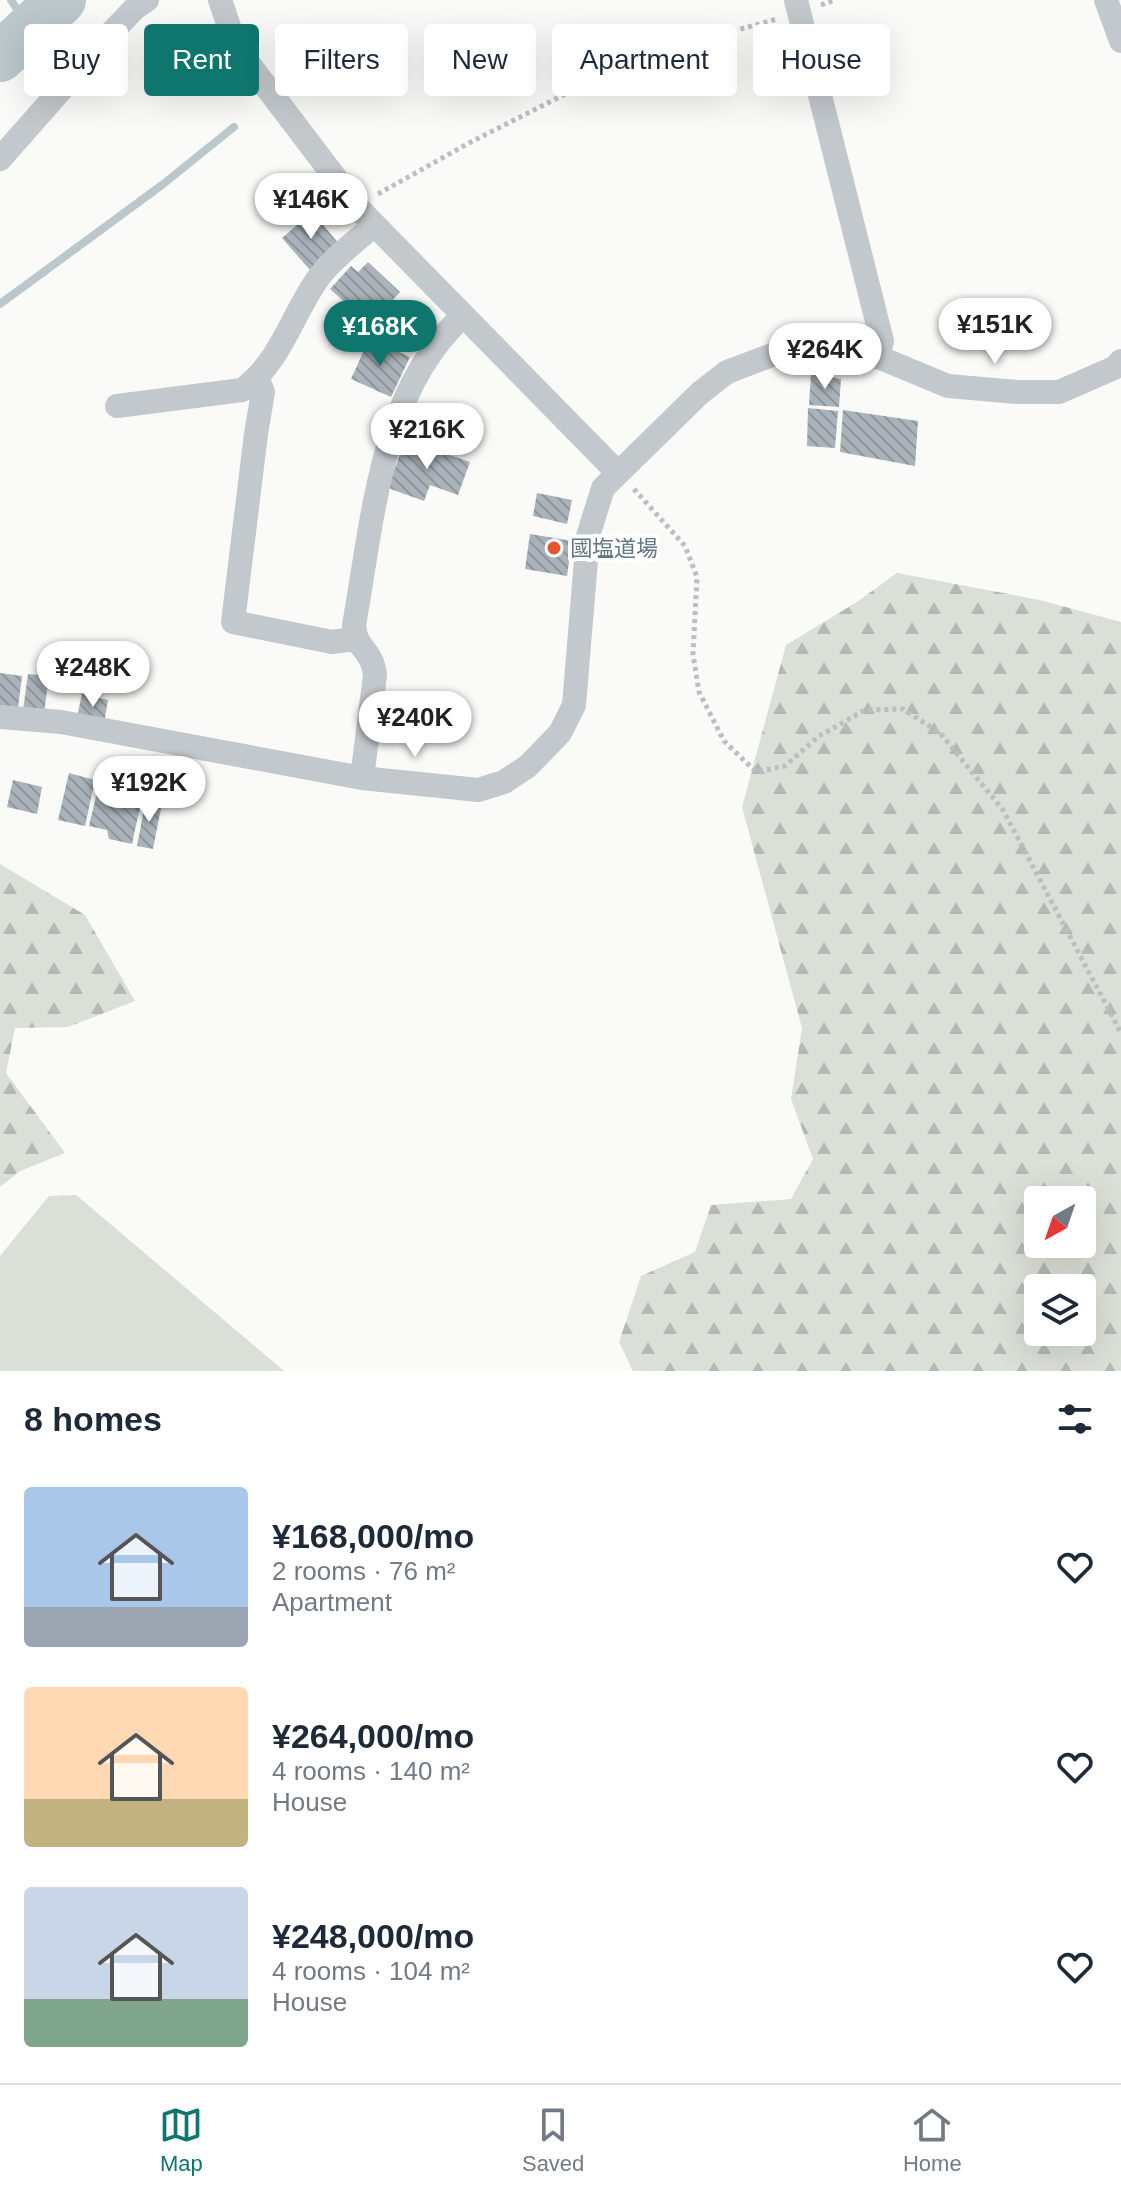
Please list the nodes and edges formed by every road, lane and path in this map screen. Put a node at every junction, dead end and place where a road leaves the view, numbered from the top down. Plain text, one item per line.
1 (147, 0) edge
2 (220, 0) edge
3 (835, 0) edge
4 (1106, 0) edge
5 (798, 6) edge
6 (1121, 41) edge
7 (0, 159) edge
8 (366, 217) junction
9 (463, 316) junction
10 (878, 357) junction
11 (1121, 361) edge
12 (258, 379) junction
13 (117, 406) dead end
14 (618, 473) junction
15 (355, 639) junction
16 (0, 717) edge
17 (362, 778) junction
18 (1121, 1033) edge

1 - 7 street
2 - 8 street
3 - 5 path
4 - 6 street
5 - 8 path
5 - 10 street
8 - 9 street
8 - 12 street
9 - 14 street
9 - 15 street
10 - 11 street
10 - 14 street
12 - 13 street
12 - 15 street
14 - 17 street
14 - 18 path
15 - 17 street
16 - 17 street

